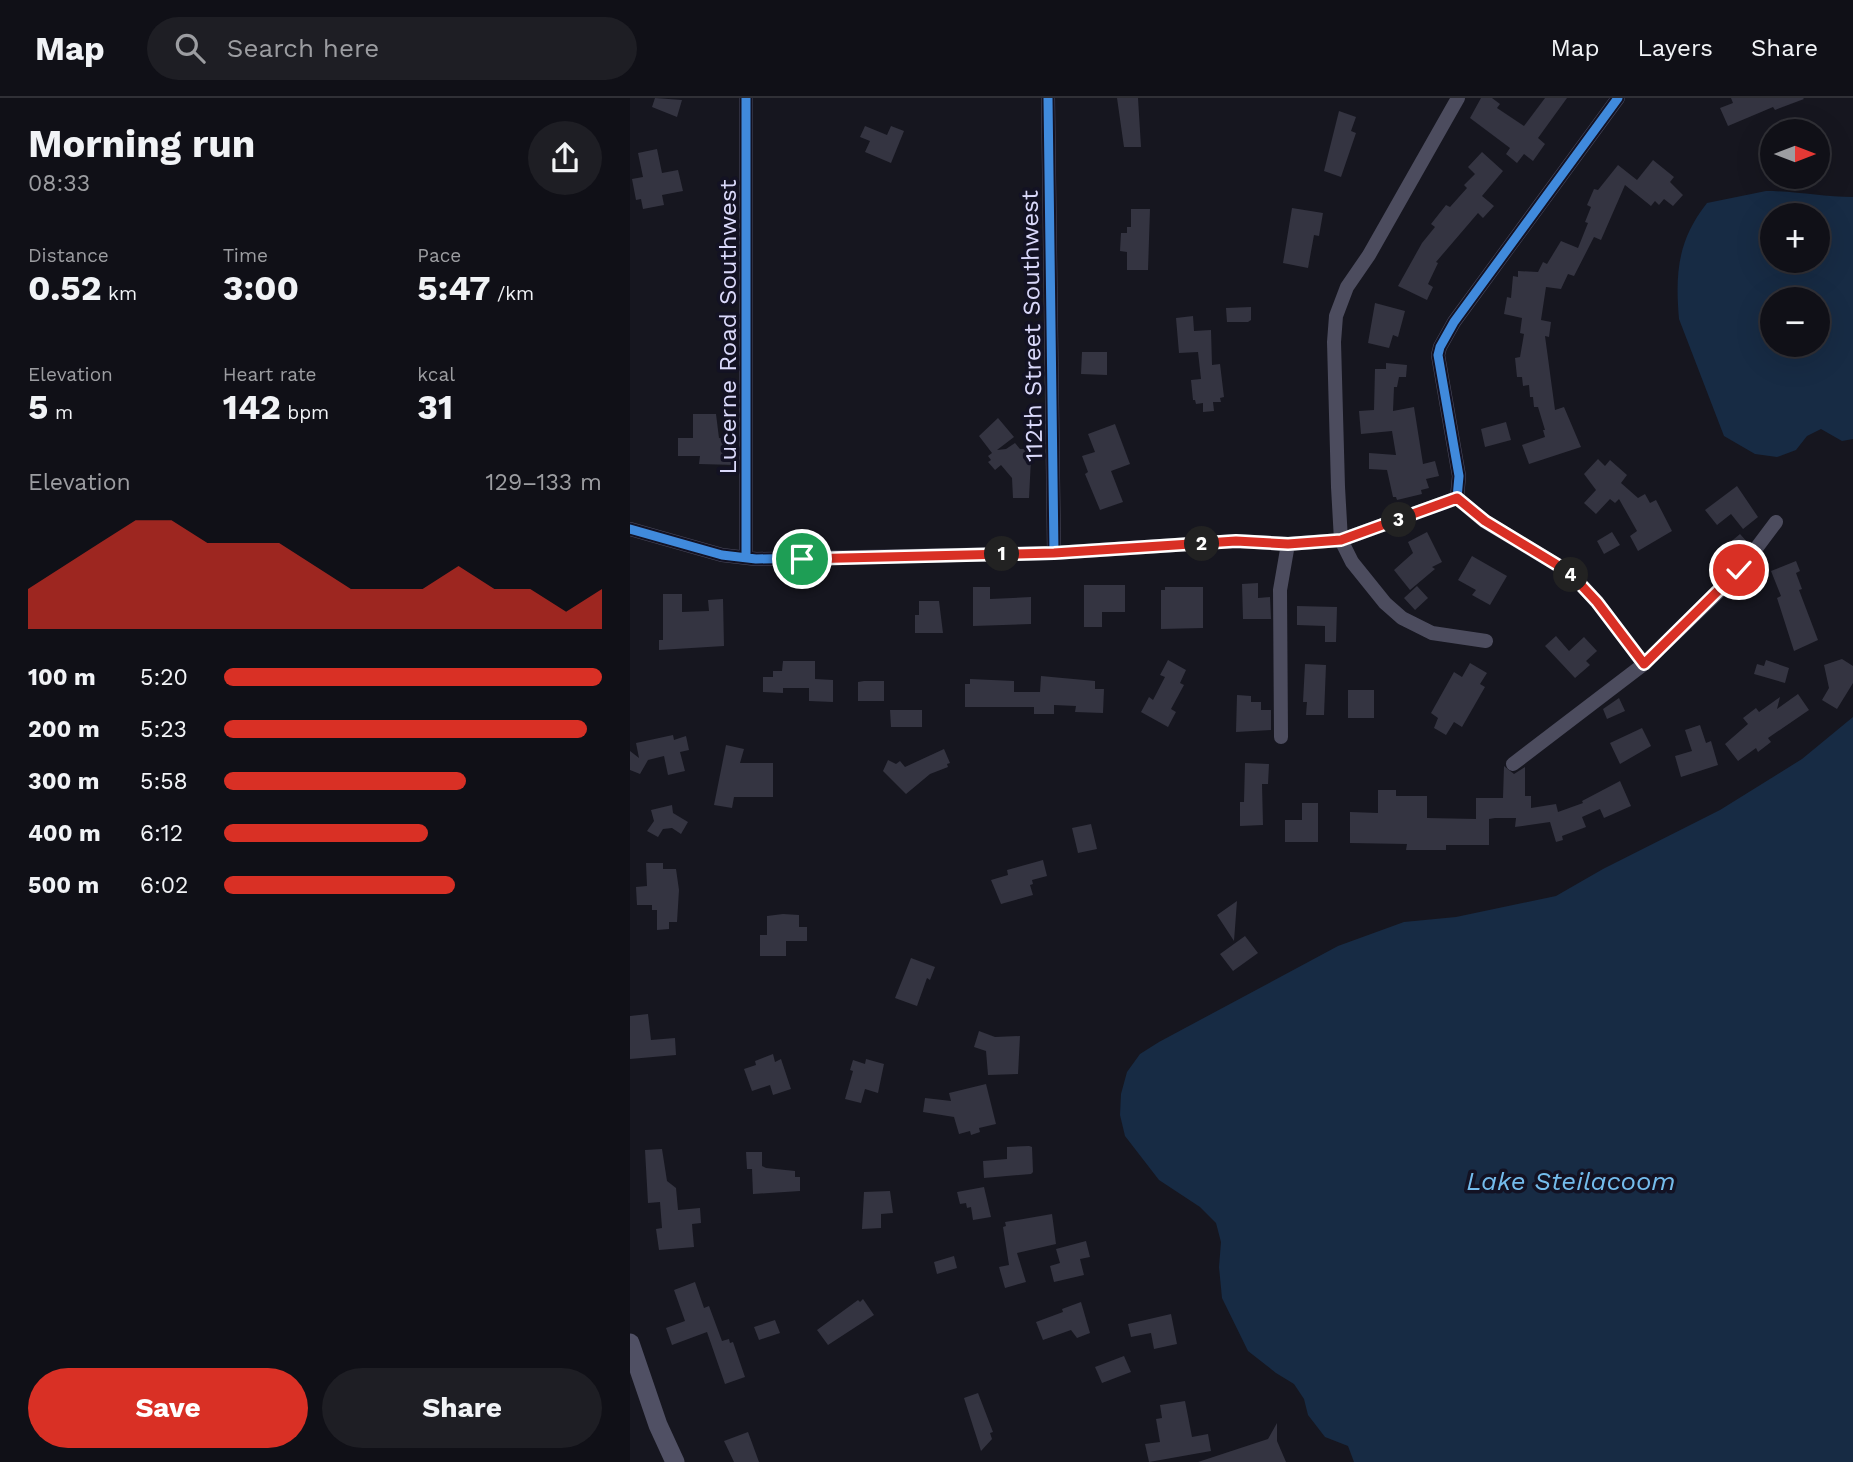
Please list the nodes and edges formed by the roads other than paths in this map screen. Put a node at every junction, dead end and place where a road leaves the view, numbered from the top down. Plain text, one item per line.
1 (746, 98) edge
2 (1048, 98) edge
3 (1458, 98) edge
4 (1618, 98) edge
5 (1457, 498) junction
6 (1776, 522) dead end
7 (630, 529) edge
8 (1341, 540) junction
9 (1288, 544) junction
10 (1054, 553) junction
11 (746, 557) junction
12 (1486, 641) dead end
13 (1644, 664) junction
14 (1281, 737) dead end
15 (1513, 764) dead end
16 (630, 1343) edge
17 (675, 1462) edge

1 - 11 street, Lucerne Road Southwest
2 - 10 street, 112th Street Southwest
3 - 8 street
4 - 5 street
5 - 8 street
5 - 13 street
6 - 13 street
7 - 11 street
8 - 9 street
8 - 12 street
9 - 10 street
9 - 14 street
10 - 11 street
13 - 15 street
16 - 17 main road

